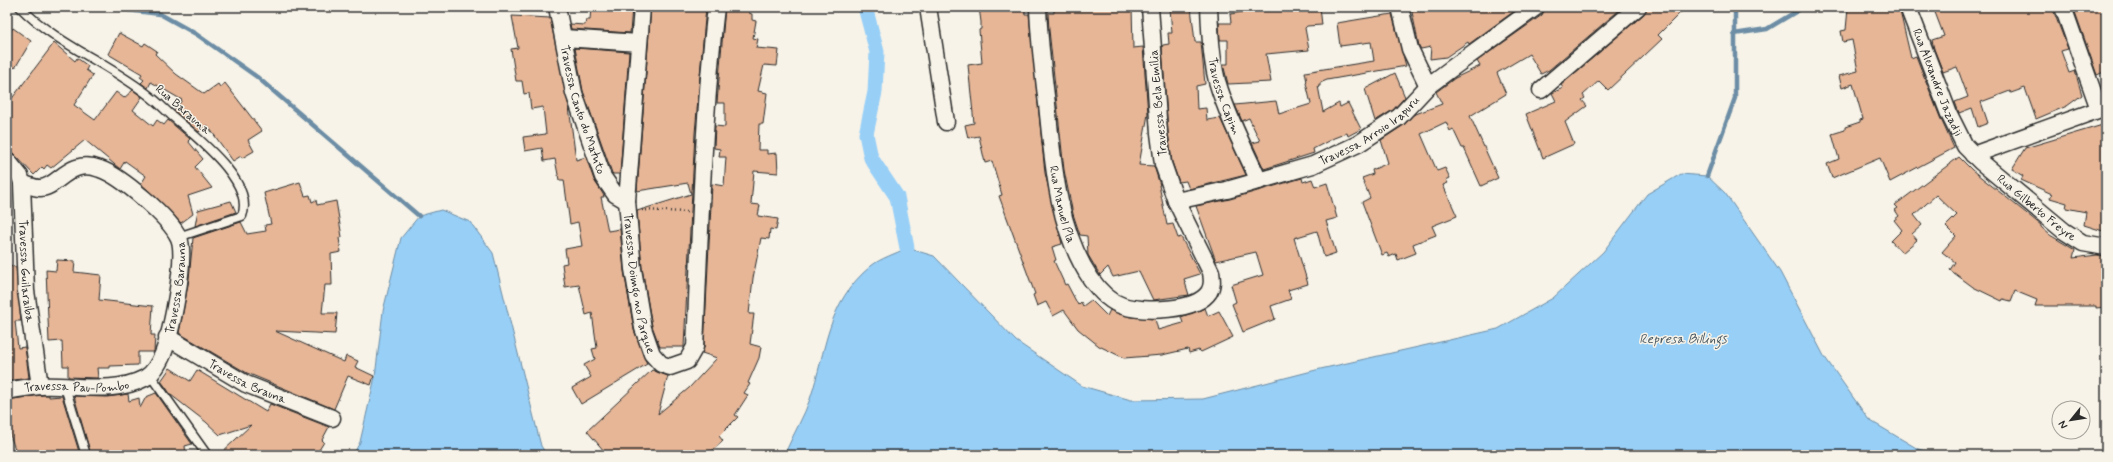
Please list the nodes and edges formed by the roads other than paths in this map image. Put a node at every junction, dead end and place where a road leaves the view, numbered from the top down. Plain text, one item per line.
1 (20, 7) edge
2 (557, 7) edge
3 (642, 7) edge
4 (716, 7) edge
5 (928, 7) edge
6 (1038, 7) edge
7 (1150, 7) edge
8 (1209, 7) edge
9 (1400, 7) edge
10 (1536, 7) edge
11 (1638, 7) edge
12 (1908, 7) edge
13 (2063, 7) edge
14 (564, 38) junction
15 (639, 43) junction
16 (1428, 86) junction
17 (1541, 90) dead end
18 (2102, 108) edge
19 (946, 122) dead end
20 (1973, 155) junction
21 (7, 160) edge
22 (1259, 181) junction
23 (22, 183) junction
24 (1176, 201) junction
25 (628, 205) junction
26 (178, 237) junction
27 (2106, 247) edge
28 (1197, 301) joint
29 (167, 338) junction
30 (148, 376) junction
31 (40, 386) junction
32 (65, 387) junction
33 (7, 391) edge
34 (332, 418) dead end
35 (86, 455) edge
36 (207, 455) edge

1 - 26 lane, Rua Barauna
2 - 14 street, Travessa Canto do Matuto
3 - 15 street, Travessa Doimgo no Parque
4 - 25 street, Travessa Doimgo no Parque
5 - 19 street
6 - 28 street, Rua Manuel Pla
7 - 24 street, Travessa Bela Emília
8 - 22 street, Travessa Capim
9 - 16 street
10 - 16 street, Travessa Arroio Irapuru
11 - 17 street
12 - 20 street, Rua Alexandre Jazadji
13 - 18 street
14 - 15 street
14 - 25 street, Travessa Canto do Matuto
15 - 25 street, Travessa Doimgo no Parque
16 - 22 street, Travessa Arroio Irapuru
18 - 20 street
20 - 27 street, Rua Gilberto Freyre
21 - 23 street, Travessa Guilaraiba
22 - 24 street, Travessa Arroio Irapuru
23 - 26 street, Travessa Barauna
23 - 31 street, Travessa Guilaraiba
24 - 28 street, Travessa Bela Emília
26 - 29 street, Travessa Barauna
29 - 30 street, Travessa Barauna
29 - 34 street, Travessa Brauna
30 - 32 street, Travessa Pau-Pombo
30 - 36 lane
31 - 32 street, Travessa Pau-Pombo
31 - 33 street, Travessa Pau-Pombo
32 - 35 lane

